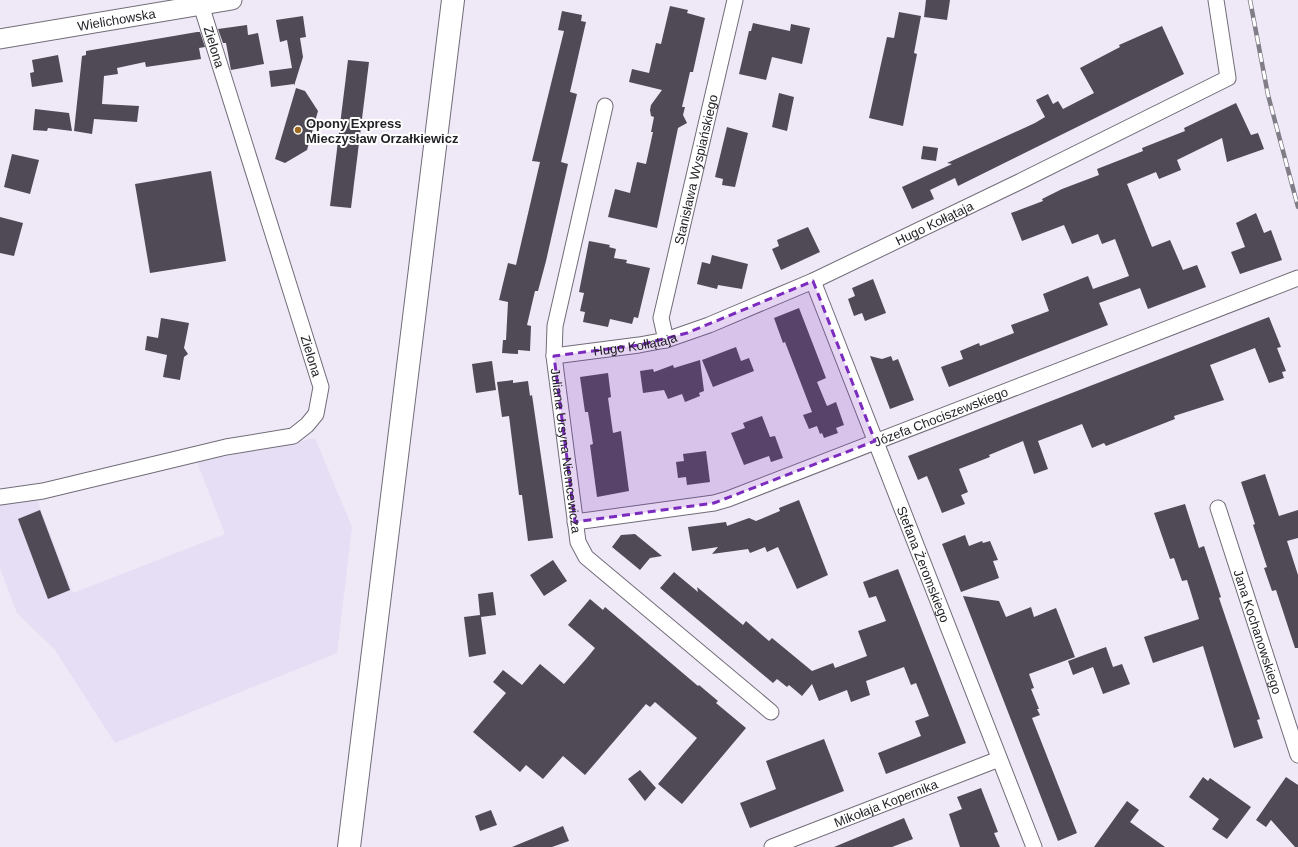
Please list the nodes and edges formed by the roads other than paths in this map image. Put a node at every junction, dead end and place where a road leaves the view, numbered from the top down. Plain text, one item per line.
1 (232, 0) edge
2 (453, 0) edge
3 (735, 0) edge
4 (1216, 0) edge
5 (201, 5) junction
6 (0, 39) edge
7 (605, 106) dead end
8 (1298, 278) edge
9 (813, 281) junction
10 (666, 340) junction
11 (554, 356) junction
12 (875, 441) junction
13 (0, 497) edge
14 (1218, 508) dead end
15 (575, 522) junction
16 (771, 712) dead end
17 (1298, 755) edge
18 (999, 759) junction
19 (349, 847) edge
20 (772, 847) edge
21 (1034, 847) edge

1 - 5 street, Wielichowska
2 - 19 main road
3 - 10 street, Stanisława Wyspiańskiego
4 - 9 street, Hugo Kołłątaja
5 - 6 street, Wielichowska
5 - 13 street, Zielona
7 - 11 street, Juliana Ursyna Niemcewicza
8 - 12 street, Józefa Chociszewskiego
9 - 10 street, Hugo Kołłątaja
9 - 12 street, Stefana Żeromskiego
10 - 11 street, Hugo Kołłątaja
11 - 15 street, Juliana Ursyna Niemcewicza
12 - 15 street, Józefa Chociszewskiego
12 - 18 street, Stefana Żeromskiego
14 - 17 street, Jana Kochanowskiego
15 - 16 street, Juliana Ursyna Niemcewicza
18 - 20 street, Mikołaja Kopernika
18 - 21 street, Stefana Żeromskiego

